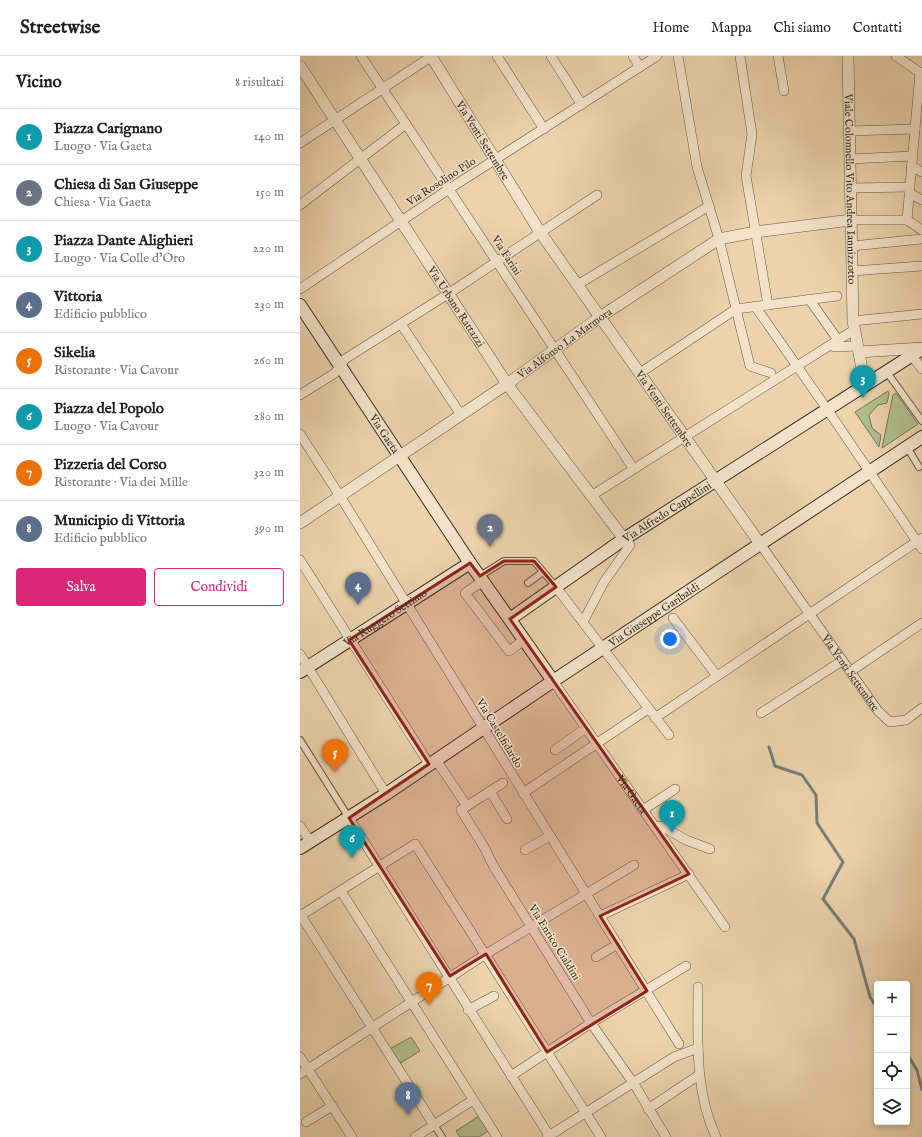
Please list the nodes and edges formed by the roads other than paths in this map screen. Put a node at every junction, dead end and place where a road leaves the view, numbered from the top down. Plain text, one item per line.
1 (360, 56) edge
2 (431, 56) edge
3 (496, 56) edge
4 (551, 56) edge
5 (633, 56) edge
6 (657, 56) edge
7 (678, 56) edge
8 (740, 56) edge
9 (778, 56) edge
10 (848, 56) edge
11 (896, 56) edge
12 (300, 66) edge
13 (640, 67) junction
14 (921, 73) edge
15 (382, 88) junction
16 (784, 91) dead end
17 (582, 105) junction
18 (919, 115) edge
19 (336, 120) junction
20 (406, 124) junction
21 (544, 129) junction
22 (915, 129) junction
23 (849, 131) junction
24 (918, 142) edge
25 (300, 143) edge
26 (912, 156) junction
27 (361, 159) junction
28 (850, 159) junction
29 (495, 160) junction
30 (912, 166) junction
31 (922, 172) edge
32 (851, 188) junction
33 (449, 189) junction
34 (909, 190) junction
35 (597, 195) dead end
36 (922, 200) edge
37 (300, 205) edge
38 (709, 206) junction
39 (851, 220) junction
40 (907, 220) junction
41 (401, 221) junction
42 (922, 230) edge
43 (540, 232) junction
44 (755, 232) junction
45 (719, 239) junction
46 (922, 239) edge
47 (852, 246) junction
48 (497, 262) junction
49 (922, 266) edge
50 (852, 271) junction
51 (577, 284) junction
52 (300, 289) edge
53 (448, 294) junction
54 (837, 296) dead end
55 (809, 299) junction
56 (768, 304) junction
57 (300, 305) edge
58 (755, 306) junction
59 (736, 309) junction
60 (922, 314) edge
61 (600, 317) junction
62 (401, 324) junction
63 (854, 326) junction
64 (837, 341) junction
65 (554, 349) junction
66 (858, 349) junction
67 (918, 350) edge
68 (797, 365) junction
69 (340, 366) junction
70 (890, 369) junction
71 (922, 369) edge
72 (640, 373) junction
73 (771, 374) dead end
74 (507, 384) junction
75 (865, 385) junction
76 (300, 395) edge
77 (827, 409) junction
78 (461, 415) junction
79 (922, 422) edge
80 (300, 434) edge
81 (684, 436) junction
82 (922, 437) edge
83 (907, 447) junction
84 (399, 456) junction
85 (633, 468) junction
86 (921, 470) edge
87 (870, 472) junction
88 (715, 480) junction
89 (340, 496) junction
90 (591, 496) junction
91 (300, 523) edge
92 (624, 539) junction
93 (920, 543) edge
94 (761, 545) junction
95 (300, 560) edge
96 (470, 563) junction
97 (544, 572) junction
98 (481, 579) junction
99 (528, 583) dead end
100 (556, 587) junction
101 (407, 604) junction
102 (810, 614) junction
103 (673, 618) dead end
104 (510, 619) junction
105 (582, 622) junction
106 (922, 623) edge
107 (349, 640) junction
108 (524, 640) junction
109 (602, 649) junction
110 (300, 654) edge
111 (842, 661) junction
112 (304, 669) edge
113 (851, 671) junction
114 (717, 676) junction
115 (553, 680) junction
116 (922, 708) edge
117 (648, 709) junction
118 (761, 713) dead end
119 (655, 718) junction
120 (484, 728) junction
121 (586, 728) junction
122 (669, 735) dead end
123 (300, 740) edge
124 (598, 742) junction
125 (555, 750) dead end
126 (432, 762) junction
127 (503, 783) dead end
128 (675, 790) dead end
129 (490, 791) junction
130 (523, 793) junction
131 (386, 794) junction
132 (467, 806) junction
133 (644, 810) junction
134 (347, 815) junction
135 (507, 819) dead end
136 (300, 826) edge
137 (655, 827) junction
138 (550, 836) junction
139 (306, 842) edge
140 (710, 849) dead end
141 (525, 850) dead end
142 (634, 865) dead end
143 (380, 869) junction
144 (689, 874) junction
145 (343, 894) junction
146 (586, 895) junction
147 (600, 916) junction
148 (301, 917) edge
149 (532, 927) junction
150 (725, 927) dead end
151 (618, 944) junction
152 (486, 954) junction
153 (596, 957) dead end
154 (686, 966) dead end
155 (450, 976) junction
156 (698, 987) dead end
157 (647, 991) junction
158 (494, 996) dead end
159 (411, 1001) junction
160 (468, 1010) junction
161 (591, 1023) junction
162 (371, 1028) junction
163 (679, 1044) dead end
164 (698, 1048) junction
165 (547, 1052) junction
166 (300, 1057) edge
167 (304, 1072) edge
168 (513, 1074) junction
169 (699, 1075) junction
170 (634, 1084) junction
171 (472, 1099) junction
172 (332, 1106) junction
173 (648, 1109) junction
174 (586, 1114) junction
175 (306, 1122) dead end
176 (434, 1125) junction
177 (550, 1136) edge
178 (352, 1137) edge
179 (415, 1137) edge
180 (442, 1137) edge
181 (497, 1137) edge
182 (601, 1137) edge
183 (666, 1137) edge
184 (716, 1137) edge

1 - 15 street, Via Farini
2 - 15 street
2 - 29 street, Via Venti Settembre
3 - 21 street
4 - 17 street
5 - 13 street
6 - 13 street, Via Rosolino Pilo
7 - 38 street
8 - 44 street
9 - 16 street
10 - 23 street, Viale Colonnello Vito Andrea Iannizzotto
11 - 14 street
12 - 19 street, Via Urbano Rattazzi
13 - 17 street, Via Rosolino Pilo
14 - 18 street
15 - 19 street
15 - 20 street, Via Farini
17 - 21 street, Via Rosolino Pilo
18 - 22 street
19 - 25 street
19 - 27 street, Via Urbano Rattazzi
20 - 27 street
20 - 33 street, Via Farini
21 - 29 street, Via Rosolino Pilo
22 - 23 street
22 - 24 street
23 - 28 street, Viale Colonnello Vito Andrea Iannizzotto
24 - 26 street
26 - 28 street
26 - 30 street
27 - 37 street
27 - 41 street, Via Urbano Rattazzi
28 - 32 street, Viale Colonnello Vito Andrea Iannizzotto
29 - 33 street, Via Rosolino Pilo
29 - 43 street, Via Venti Settembre
30 - 31 street
30 - 34 street
32 - 34 street
32 - 39 street, Viale Colonnello Vito Andrea Iannizzotto
33 - 41 street, Via Rosolino Pilo
33 - 48 street, Via Farini
34 - 36 street
34 - 40 street
35 - 43 street
38 - 45 street
38 - 51 street
39 - 40 street
39 - 44 street, Via Alfonso La Marmora
39 - 47 street, Viale Colonnello Vito Andrea Iannizzotto
40 - 42 street
41 - 52 street, Via Rosolino Pilo
41 - 53 street, Via Urbano Rattazzi
43 - 48 street
43 - 51 street, Via Venti Settembre
44 - 45 street, Via Alfonso La Marmora
44 - 56 street
45 - 59 street
45 - 61 street, Via Alfonso La Marmora
46 - 47 street
47 - 50 street, Viale Colonnello Vito Andrea Iannizzotto
48 - 53 street
48 - 65 street, Via Farini
49 - 50 street
50 - 63 street, Viale Colonnello Vito Andrea Iannizzotto
51 - 61 street, Via Venti Settembre
53 - 62 street
53 - 74 street, Via Urbano Rattazzi
54 - 55 street
55 - 56 street
55 - 64 street
56 - 58 street
57 - 69 main road, Via Gaeta
58 - 59 street
58 - 68 street
59 - 72 street
59 - 73 street
60 - 63 street
61 - 65 street, Via Alfonso La Marmora
61 - 72 street, Via Venti Settembre
62 - 69 street
62 - 78 street
63 - 64 street
63 - 66 street, Viale Colonnello Vito Andrea Iannizzotto
64 - 66 street
64 - 68 street
65 - 74 street, Via Alfonso La Marmora
65 - 85 street, Via Farini
66 - 67 street
66 - 75 street, Viale Colonnello Vito Andrea Iannizzotto
67 - 70 main road
67 - 71 street
68 - 77 street
68 - 81 street
69 - 76 street
69 - 84 main road, Via Gaeta
70 - 75 main road, Via Alfredo Cappellini
70 - 79 street
72 - 81 street, Via Venti Settembre
74 - 78 street, Via Alfonso La Marmora
74 - 90 street, Via Urbano Rattazzi
75 - 77 main road, Via Alfredo Cappellini
77 - 87 street
77 - 88 main road, Via Alfredo Cappellini
78 - 84 street, Via Alfonso La Marmora
80 - 89 street, Via Castelfidardo
81 - 85 street
81 - 88 street, Via Venti Settembre
82 - 83 main road, Via Giuseppe Garibaldi
83 - 86 street
83 - 87 main road, Via Giuseppe Garibaldi
84 - 89 street, Via Alfonso La Marmora
84 - 96 main road, Via Gaeta
85 - 90 street
87 - 93 street
87 - 94 main road, Via Giuseppe Garibaldi
88 - 92 main road, Via Alfredo Cappellini
88 - 94 street, Via Venti Settembre
89 - 91 street, Via Alfonso La Marmora
89 - 101 street, Via Castelfidardo
90 - 92 street, Via Urbano Rattazzi
92 - 100 main road, Via Alfredo Cappellini
92 - 105 street
93 - 102 street
94 - 102 street, Via Venti Settembre
94 - 109 main road, Via Giuseppe Garibaldi
95 - 107 street
96 - 98 main road, Via Gaeta
96 - 101 main road, Via Ruggero Settimo
97 - 98 street
97 - 99 street
97 - 100 street
98 - 104 main road, Via Gaeta
98 - 108 street
100 - 104 main road, Via Alfredo Cappellini
100 - 105 street
101 - 107 main road, Via Ruggero Settimo
101 - 120 street, Via Castelfidardo
102 - 111 street, Via Venti Settembre
102 - 114 street
103 - 114 street
104 - 108 main road, Via Gaeta
105 - 109 street
106 - 113 street
107 - 112 main road, Via Ruggero Settimo
107 - 126 street
108 - 115 main road, Via Gaeta
109 - 115 main road, Via Giuseppe Garibaldi
109 - 117 street
110 - 112 street
111 - 113 street, Via Venti Settembre
111 - 118 street
112 - 131 street
113 - 116 street, Via Venti Settembre
114 - 119 street
115 - 120 main road, Via Giuseppe Garibaldi
115 - 121 street, Via Gaeta
117 - 119 street
117 - 124 street
119 - 122 street
120 - 126 main road, Via Giuseppe Garibaldi
120 - 130 street, Via Castelfidardo
121 - 124 street, Via Gaeta
121 - 125 street
123 - 134 street
124 - 130 street
124 - 133 street, Via Gaeta
126 - 131 main road, Via Giuseppe Garibaldi
126 - 132 street
127 - 129 street
128 - 133 street
129 - 132 street
129 - 135 street
130 - 138 street, Via Castelfidardo
131 - 134 main road, Via Giuseppe Garibaldi
132 - 149 street, Via Enrico Cialdini
133 - 137 street, Via Gaeta
134 - 139 main road, Via Giuseppe Garibaldi
134 - 143 street
136 - 139 street
137 - 140 street
137 - 144 street, Via Gaeta
138 - 141 street
138 - 146 street, Via Castelfidardo
142 - 146 street
143 - 145 street
143 - 152 street
143 - 155 street
144 - 147 street
144 - 150 street, Via Gaeta
145 - 148 street
145 - 159 street
146 - 147 street, Via Castelfidardo
146 - 149 street
147 - 151 street, Via Castelfidardo
148 - 162 street
149 - 152 street
149 - 161 street, Via Enrico Cialdini
151 - 153 street
151 - 157 street, Via Castelfidardo
152 - 155 street
152 - 165 street
154 - 157 street
155 - 159 street
155 - 160 street
156 - 164 street
157 - 161 street
157 - 163 street, Via Castelfidardo
158 - 160 street
159 - 162 street
159 - 171 street
160 - 168 street
161 - 165 street
161 - 170 street, Via Enrico Cialdini
162 - 167 street
162 - 176 street
164 - 169 street
164 - 170 street
165 - 168 street
165 - 174 street
166 - 167 street
167 - 172 street
168 - 177 street
169 - 173 street
169 - 184 street
170 - 173 street, Via Enrico Cialdini
170 - 174 street
171 - 176 street
171 - 181 street
172 - 175 street
172 - 178 street
173 - 183 street, Via Enrico Cialdini
174 - 177 street
174 - 182 street
176 - 179 street
176 - 180 street

